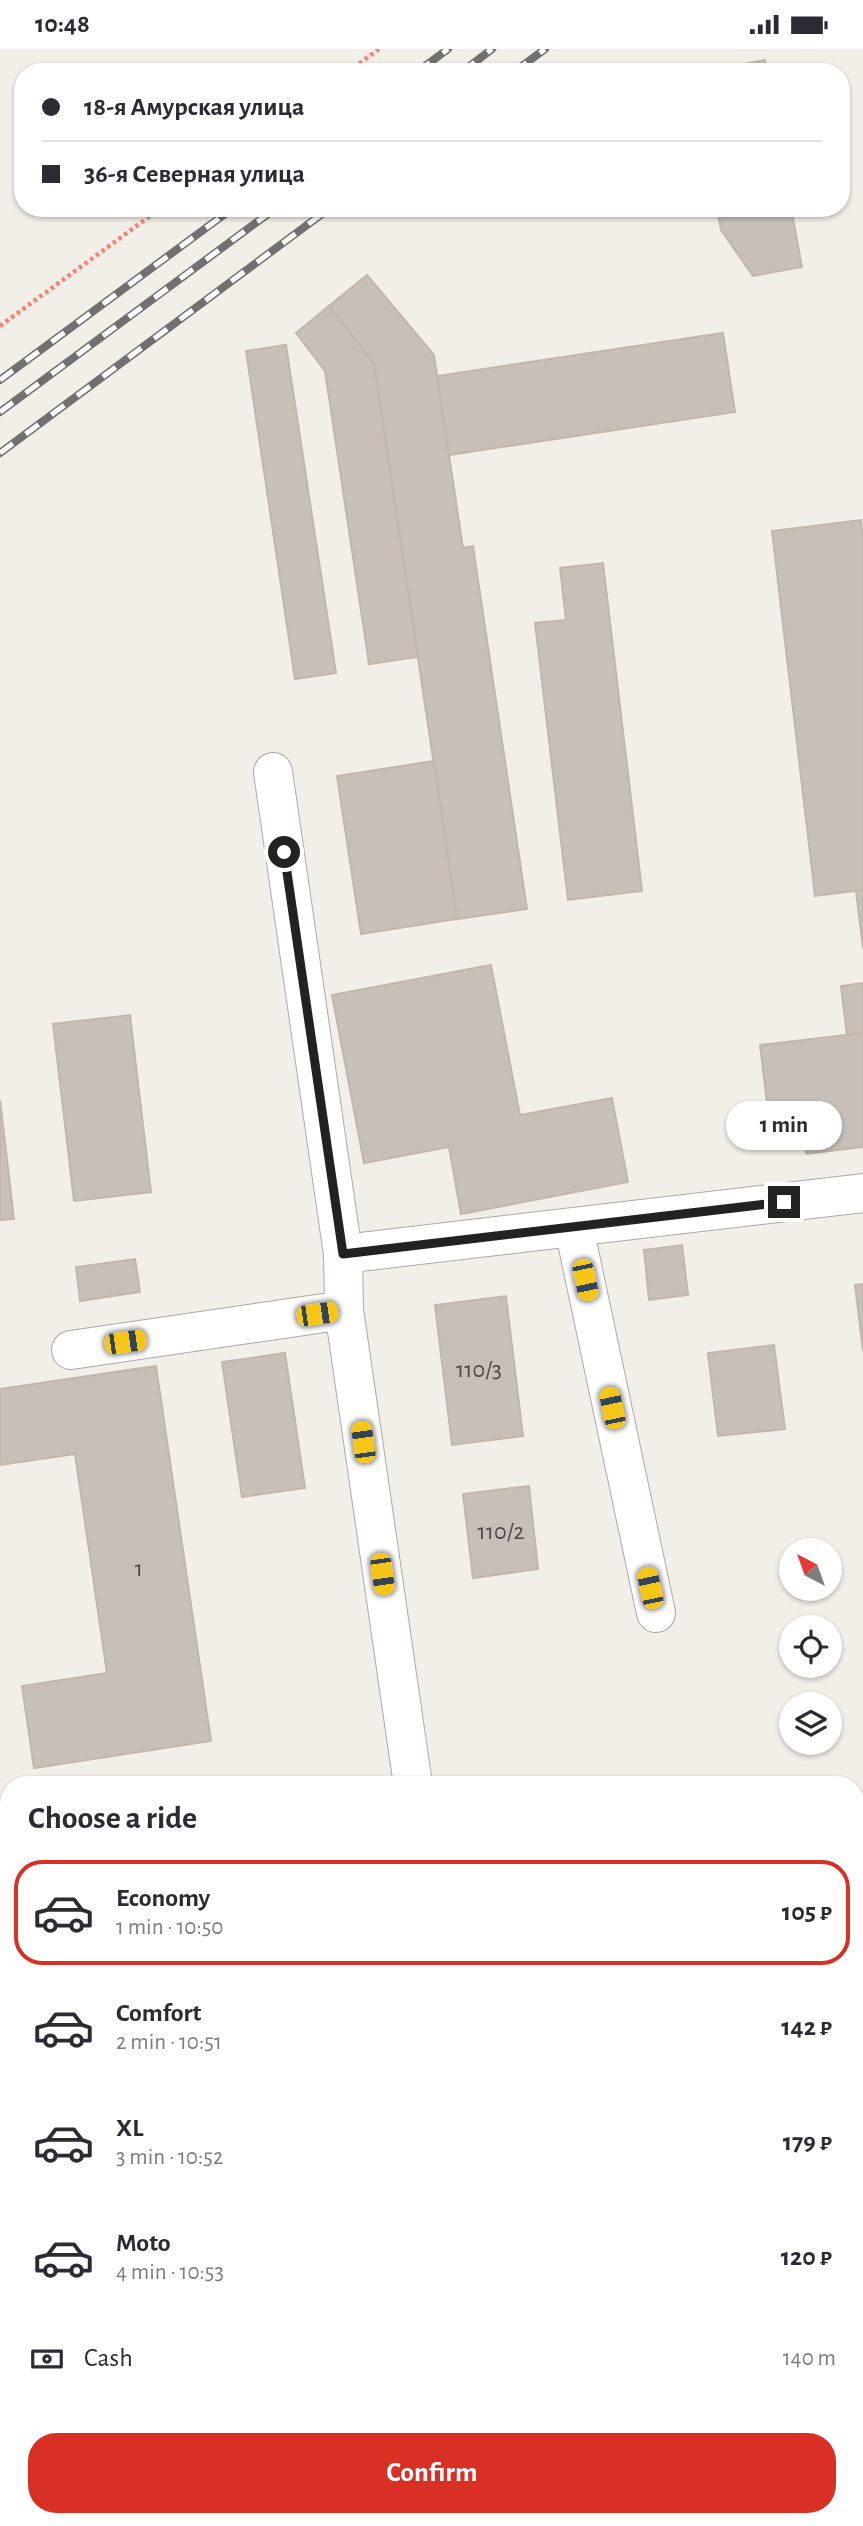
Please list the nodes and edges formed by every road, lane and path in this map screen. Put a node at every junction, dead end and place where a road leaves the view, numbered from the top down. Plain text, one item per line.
1 (379, 49) edge
2 (360, 63) edge
3 (149, 217) edge
4 (0, 326) edge
5 (273, 772) dead end
6 (863, 1192) edge
7 (574, 1229) junction
8 (343, 1254) junction
9 (344, 1310) junction
10 (71, 1350) dead end
11 (656, 1613) dead end
12 (412, 1776) edge

1 - 2 path
3 - 4 path
5 - 8 street
6 - 7 street
7 - 8 street
7 - 11 street
8 - 9 street
9 - 10 street
9 - 12 street

